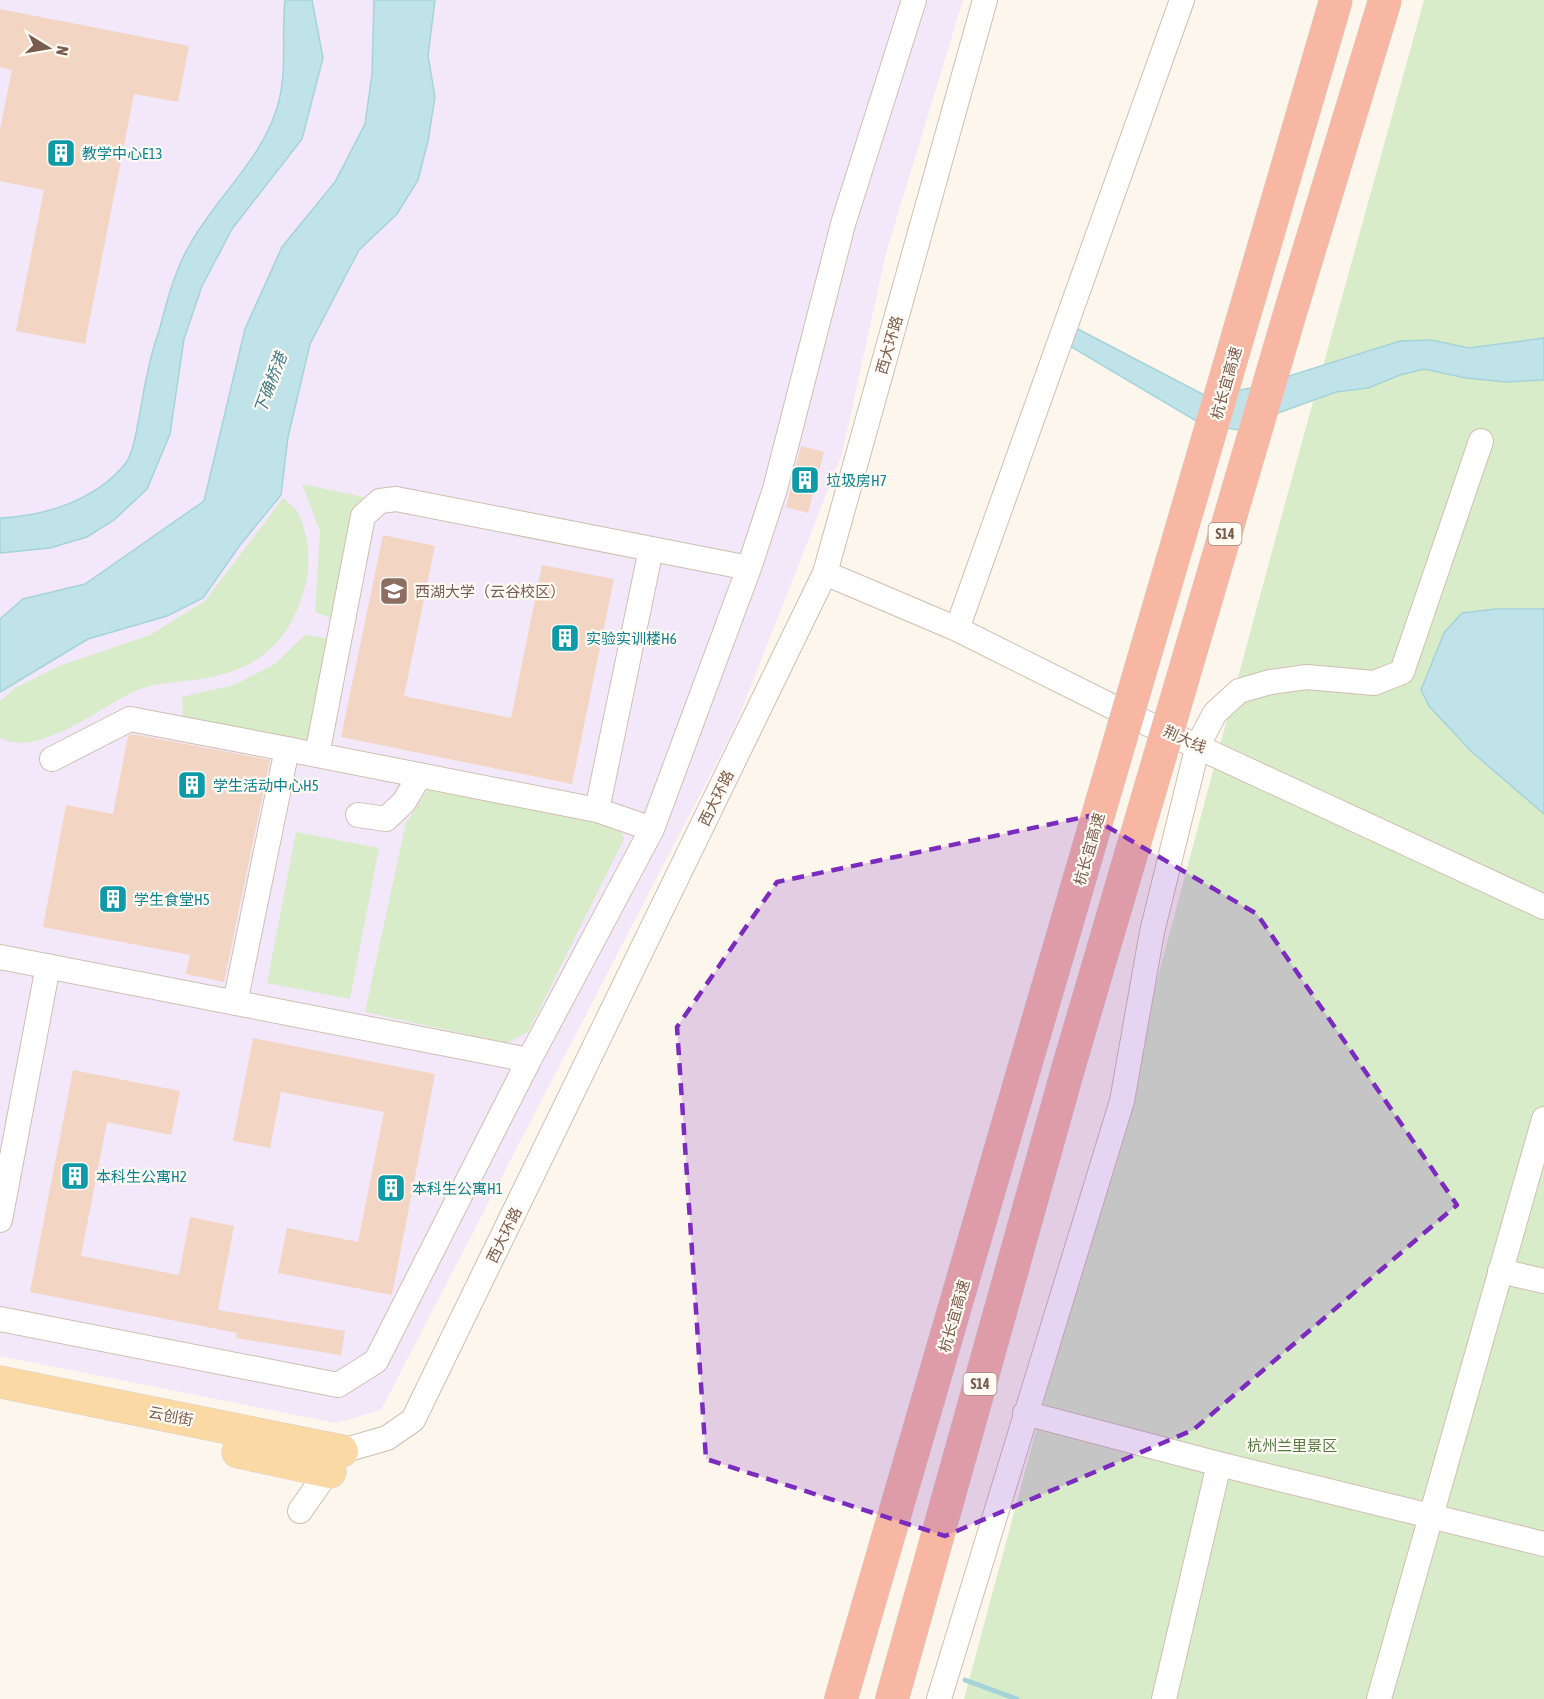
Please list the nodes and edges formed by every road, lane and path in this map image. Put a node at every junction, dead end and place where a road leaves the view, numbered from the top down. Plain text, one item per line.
1 (914, 0) edge
2 (985, 0) edge
3 (1182, 0) edge
4 (1336, 0) edge
5 (1385, 0) edge
6 (1481, 441) dead end
7 (651, 549) junction
8 (748, 568) junction
9 (825, 573) junction
10 (957, 629) junction
11 (1198, 745) junction
12 (287, 749) junction
13 (317, 755) junction
14 (52, 759) dead end
15 (420, 775) junction
16 (597, 810) junction
17 (358, 815) dead end
18 (652, 829) junction
19 (1544, 907) edge
20 (0, 957) edge
21 (48, 966) junction
22 (236, 1003) junction
23 (529, 1060) junction
24 (1544, 1119) edge
25 (0, 1220) edge
26 (1500, 1271) junction
27 (1544, 1281) edge
28 (0, 1319) edge
29 (939, 1368) junction
30 (0, 1382) edge
31 (0, 1401) edge
32 (1025, 1413) junction
33 (336, 1461) junction
34 (1219, 1464) junction
35 (300, 1511) dead end
36 (1429, 1516) junction
37 (1544, 1544) edge
38 (826, 1699) edge
39 (841, 1699) edge
40 (892, 1699) edge
41 (939, 1699) edge
42 (1164, 1699) edge
43 (1378, 1699) edge

1 - 8 street
2 - 9 street, 西大环路
3 - 10 street
4 - 29 highway, 杭长宜高速, bridge
5 - 40 highway, S14, bridge
6 - 11 street
7 - 8 street
7 - 13 street
7 - 16 street
8 - 18 street
9 - 10 street, 荆大线
9 - 33 street, 西大环路
10 - 11 street, 荆大线
11 - 19 street, 荆大线
11 - 32 street
12 - 13 street
12 - 14 street
12 - 22 street
13 - 15 street
15 - 16 street
15 - 17 street
16 - 18 street
18 - 23 street
20 - 21 street
21 - 22 street
21 - 25 street
22 - 23 street
23 - 28 street
24 - 26 street
26 - 27 street
26 - 36 street
29 - 38 highway
29 - 39 highway, 杭长宜高速
30 - 33 main road, 云创街
31 - 33 main road, 云创街
32 - 34 street
32 - 41 street
33 - 35 street
34 - 36 street
34 - 42 street
36 - 37 street
36 - 43 street

